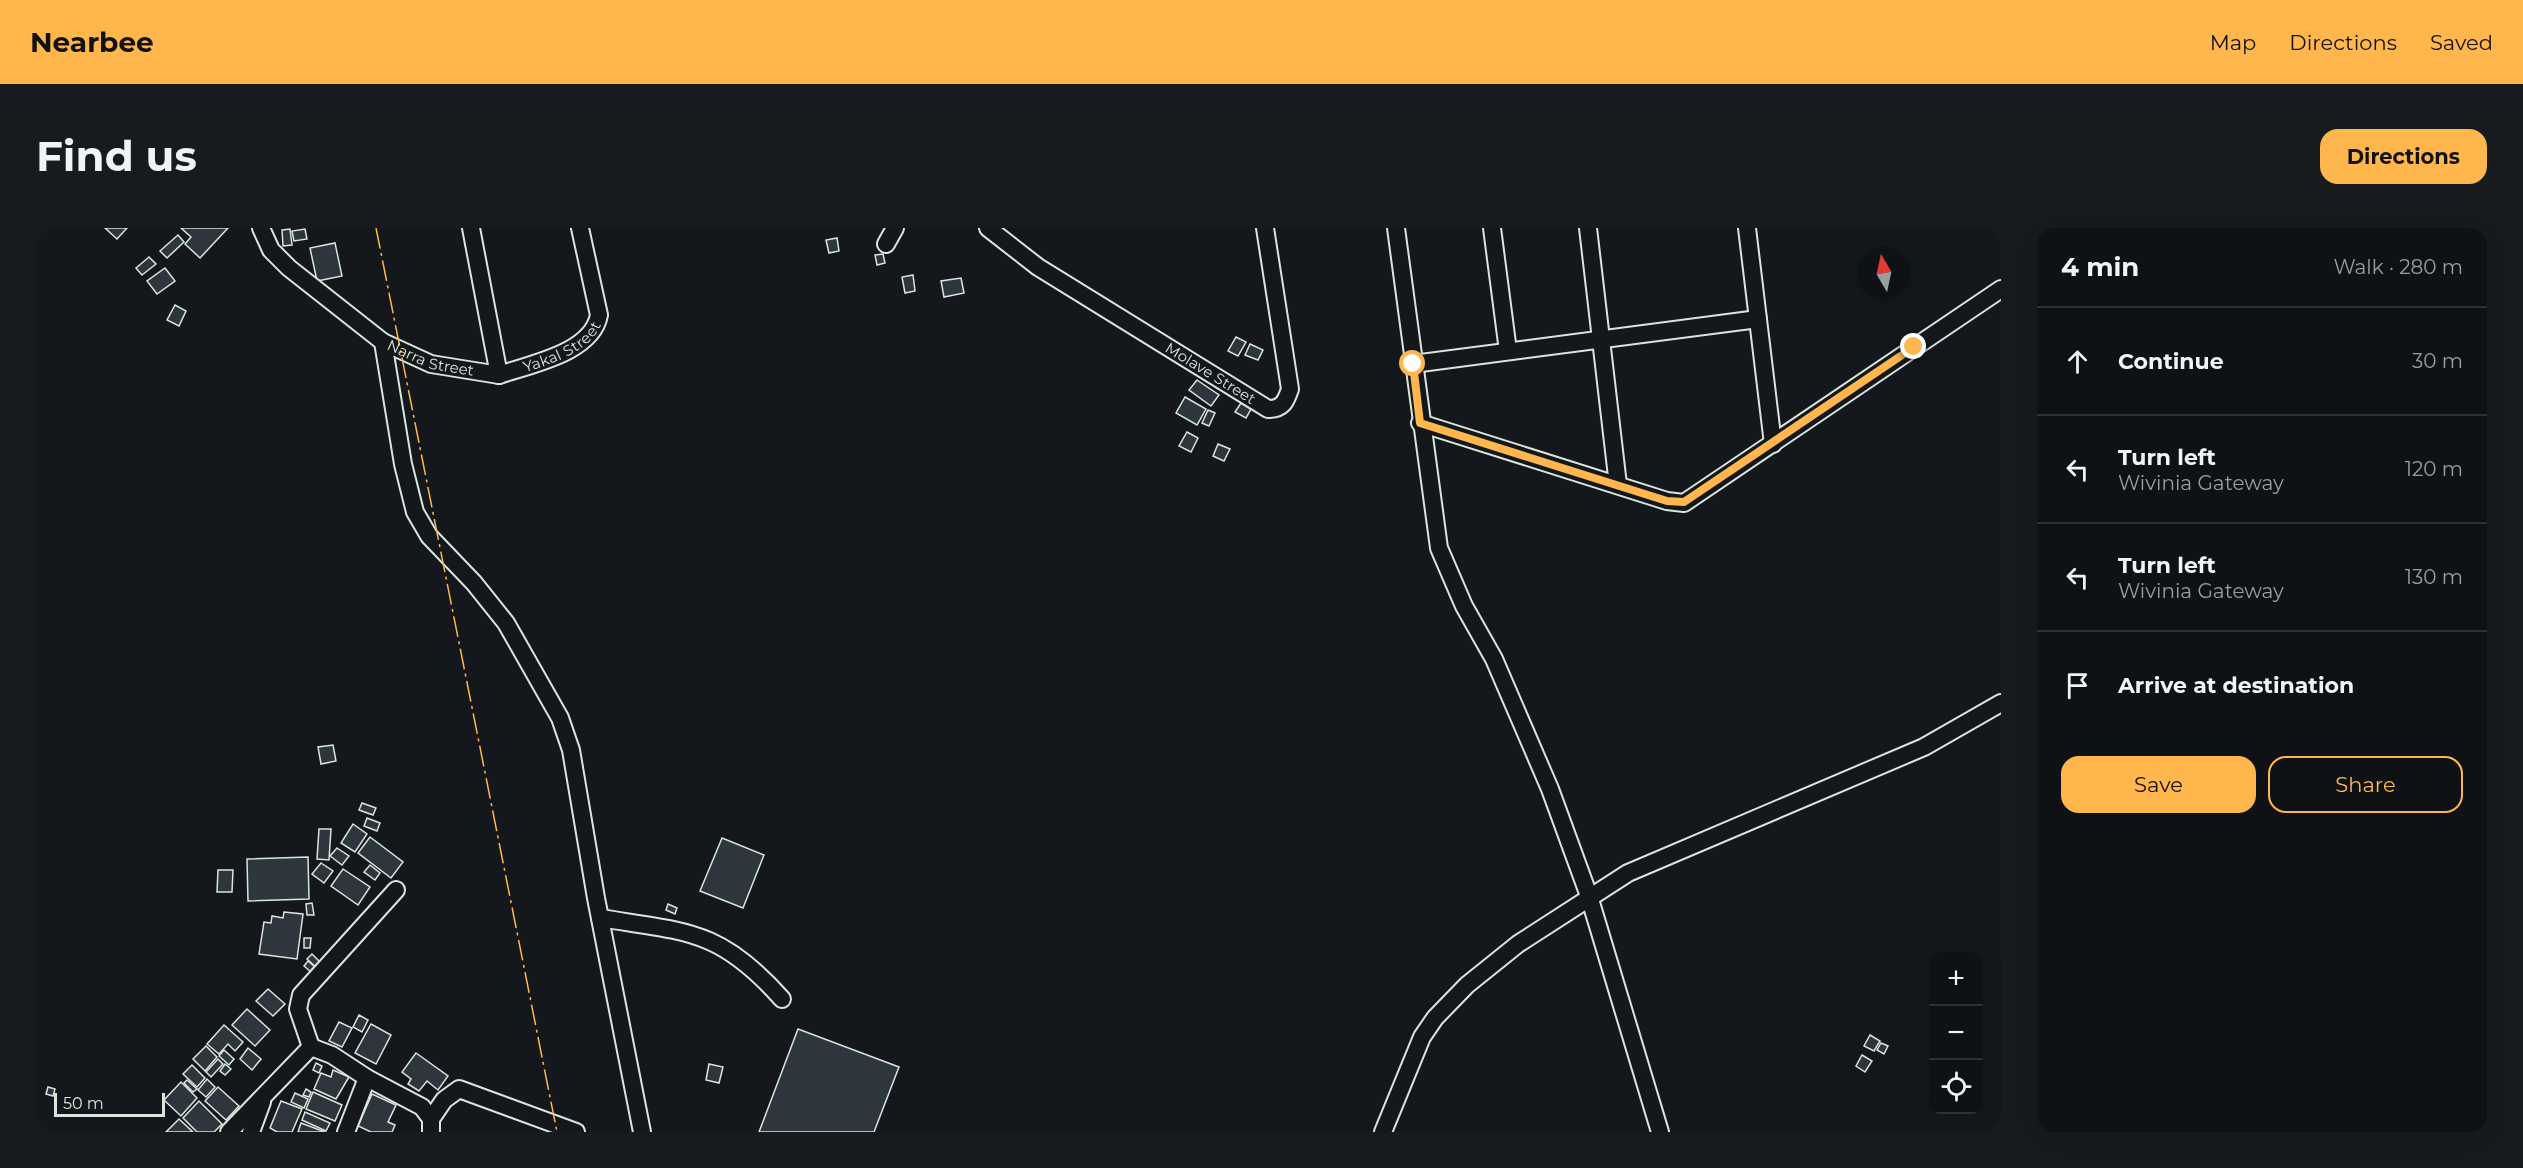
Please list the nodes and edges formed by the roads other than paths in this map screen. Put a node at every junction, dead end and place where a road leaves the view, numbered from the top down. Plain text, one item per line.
1 (261, 228) edge
2 (471, 228) edge
3 (580, 228) edge
4 (895, 228) edge
5 (988, 228) edge
6 (1265, 228) edge
7 (1396, 228) edge
8 (1492, 228) edge
9 (1588, 228) edge
10 (1747, 228) edge
11 (886, 244) dead end
12 (2001, 289) edge
13 (1758, 319) junction
14 (1601, 339) junction
15 (383, 342) junction
16 (1508, 351) junction
17 (1413, 364) junction
18 (499, 375) junction
19 (1420, 423) junction
20 (1773, 444) junction
21 (1618, 485) junction
22 (2001, 703) edge
23 (396, 890) dead end
24 (1589, 896) junction
25 (600, 918) junction
26 (782, 999) dead end
27 (311, 1047) junction
28 (367, 1078) junction
29 (264, 1096) junction
30 (431, 1125) edge
31 (229, 1132) edge
32 (250, 1132) edge
33 (346, 1132) edge
34 (576, 1132) edge
35 (642, 1132) edge
36 (1383, 1132) edge
37 (1660, 1132) edge

1 - 15 street, Narra Street
2 - 18 street, Narra Street
3 - 18 street, Yakal Street
4 - 11 street
5 - 6 street, Molave Street
7 - 17 street
8 - 16 street
9 - 14 street
10 - 13 street
12 - 20 street
13 - 14 street
13 - 20 street
14 - 16 street
14 - 21 street
15 - 18 street, Narra Street
15 - 25 street
16 - 17 street
17 - 19 street
19 - 21 street
19 - 24 street
20 - 21 street
22 - 24 street
23 - 27 street
24 - 36 street
24 - 37 street
25 - 26 street
25 - 35 street
27 - 28 street
27 - 29 street
28 - 30 street
28 - 33 street
29 - 31 street
29 - 32 street
30 - 34 street

